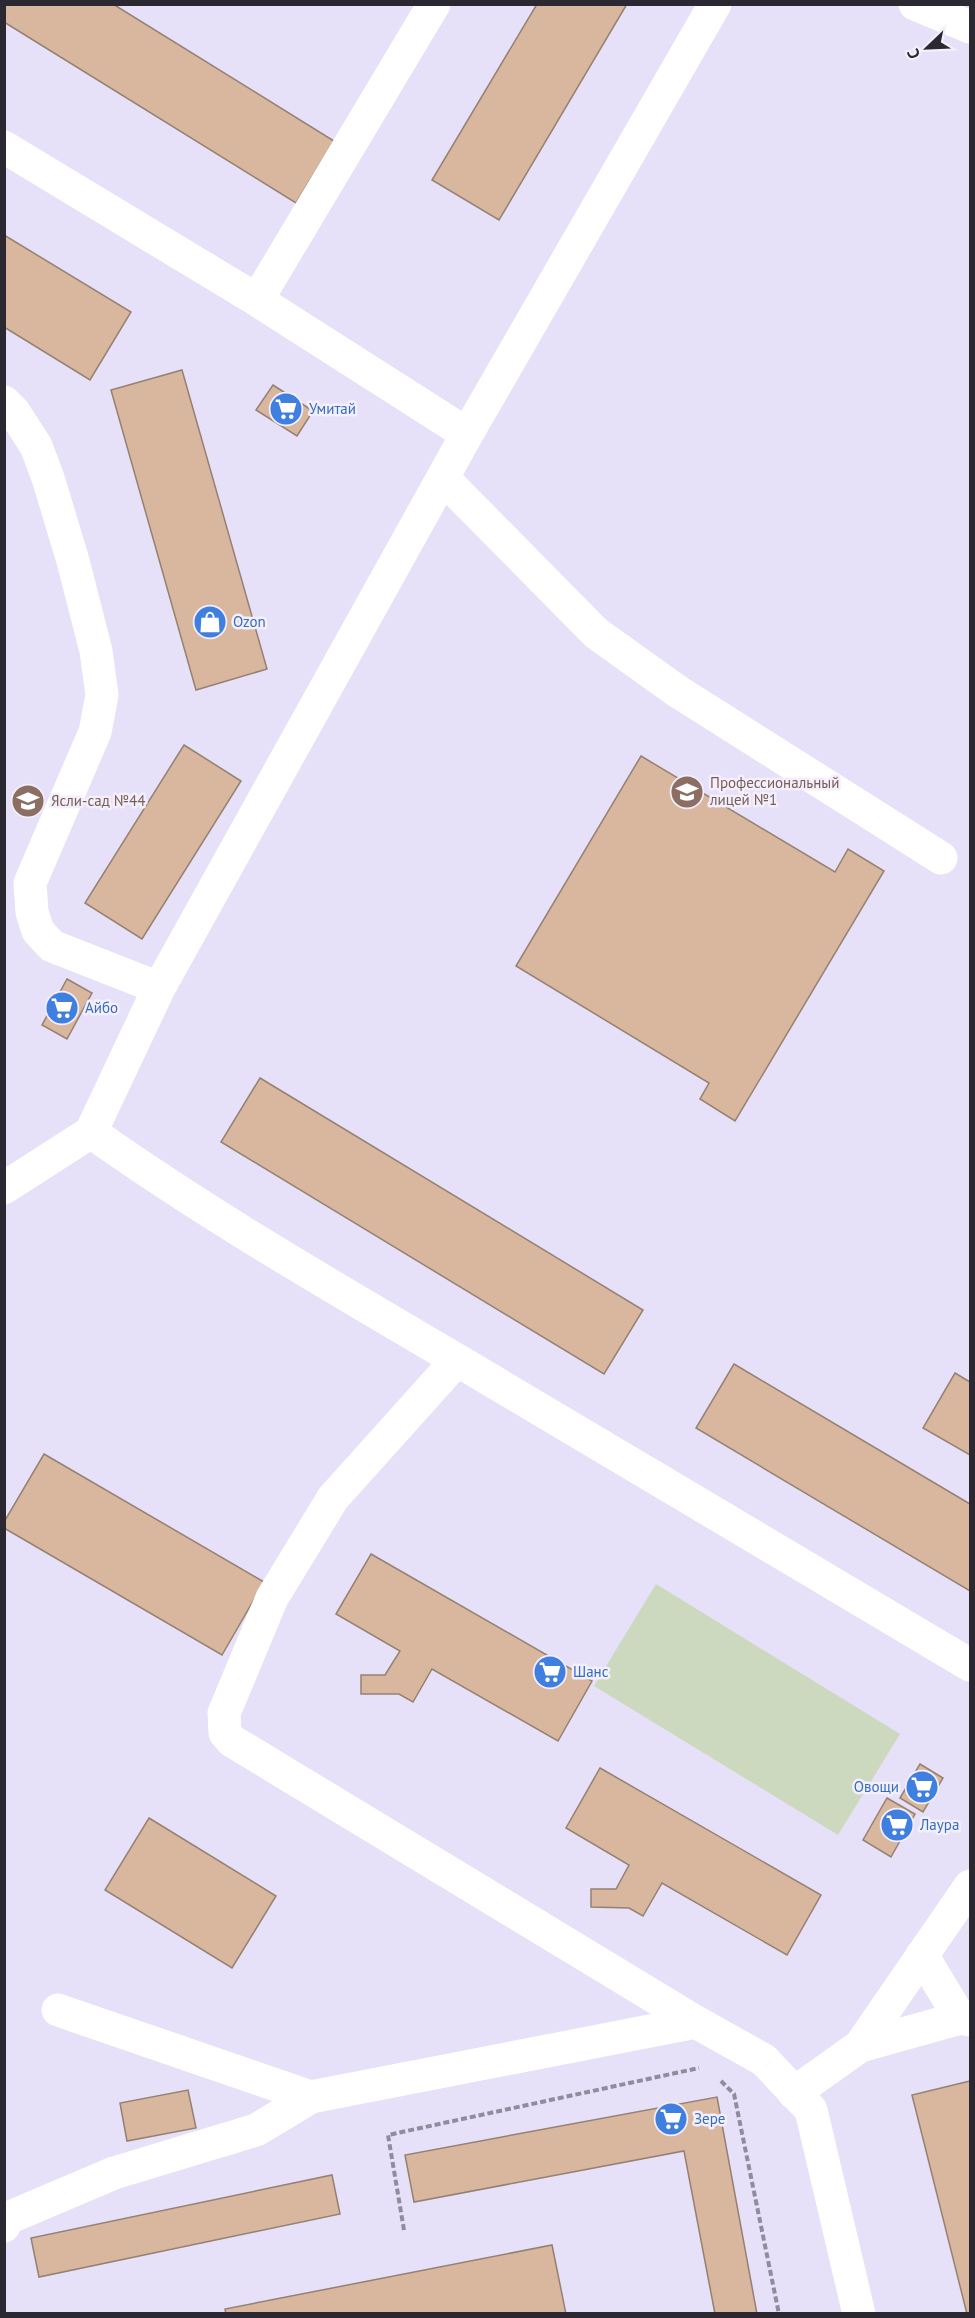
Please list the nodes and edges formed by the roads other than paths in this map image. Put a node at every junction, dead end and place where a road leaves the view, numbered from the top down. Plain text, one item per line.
1 (434, 4) edge
2 (715, 4) edge
3 (915, 4) edge
4 (970, 27) edge
5 (4, 147) edge
6 (257, 300) junction
7 (4, 402) edge
8 (467, 434) junction
9 (443, 478) junction
10 (941, 858) dead end
11 (159, 988) junction
12 (91, 1132) junction
13 (4, 1188) edge
14 (457, 1360) junction
15 (970, 1665) edge
16 (970, 1886) edge
17 (922, 1955) junction
18 (58, 2010) dead end
19 (965, 2019) edge
20 (696, 2022) junction
21 (860, 2046) junction
22 (794, 2093) junction
23 (311, 2097) junction
24 (4, 2226) edge
25 (859, 2313) edge

1 - 6 lane
2 - 8 lane
3 - 4 lane
5 - 6 lane
6 - 8 lane
7 - 11 lane
8 - 9 lane
9 - 10 lane
9 - 11 lane
11 - 12 lane
12 - 13 lane
12 - 14 lane
14 - 15 lane
14 - 20 lane
16 - 17 lane
17 - 19 lane
17 - 21 lane
18 - 23 lane
19 - 21 lane
20 - 22 lane
20 - 23 lane
21 - 22 lane
22 - 25 lane
23 - 24 lane

